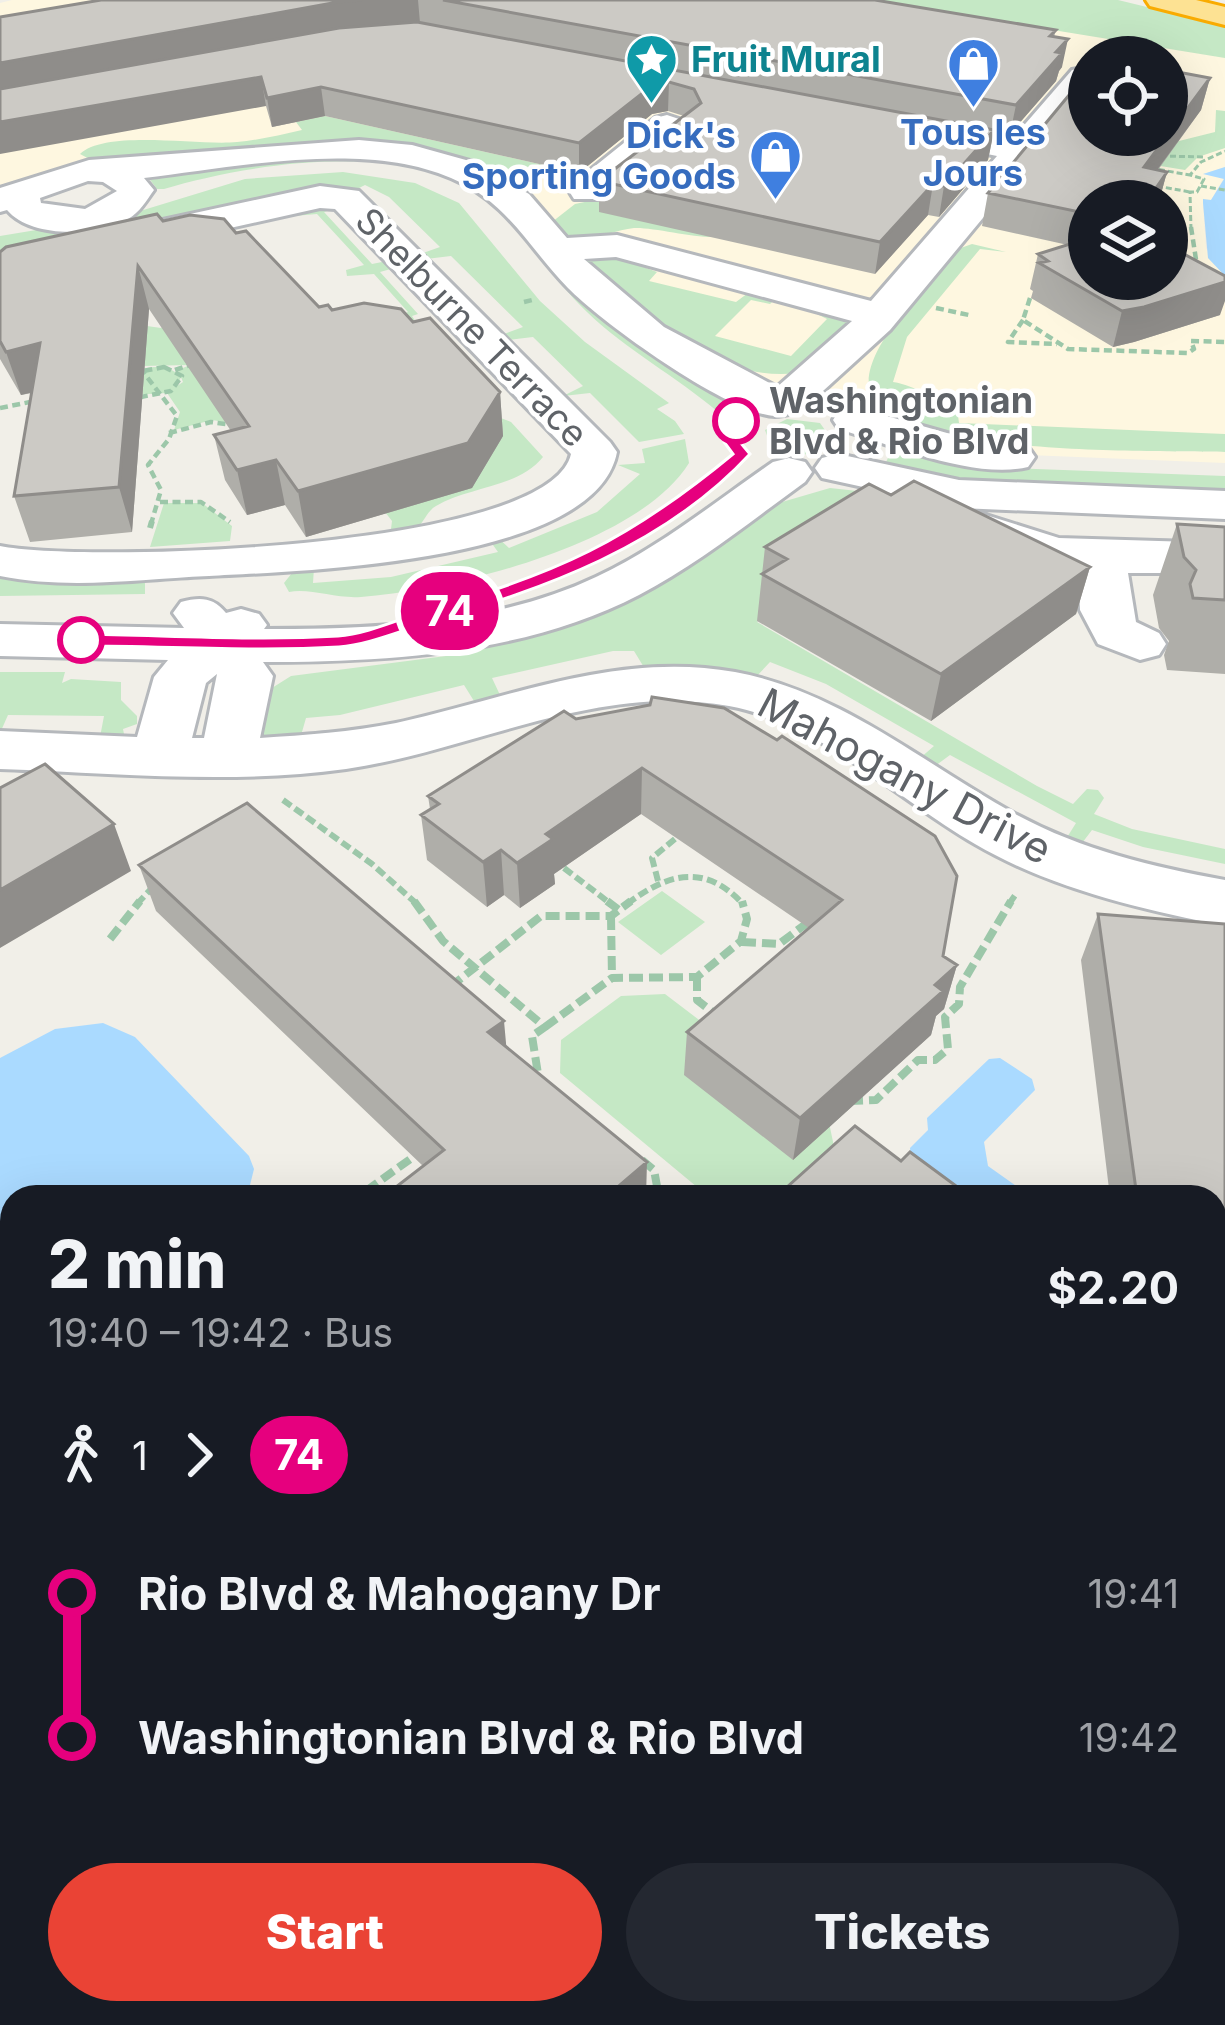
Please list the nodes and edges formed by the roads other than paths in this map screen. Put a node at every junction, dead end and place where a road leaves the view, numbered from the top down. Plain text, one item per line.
1 (1160, 0) edge
2 (1202, 0) edge
3 (1225, 12) edge
4 (1068, 95) edge
5 (874, 122) edge
6 (222, 126) dead end
7 (134, 136) dead end
8 (1021, 151) junction
9 (54, 169) edge
10 (120, 208) junction
11 (82, 219) junction
12 (0, 230) edge
13 (555, 250) junction
14 (0, 267) edge
15 (878, 319) junction
16 (780, 403) junction
17 (685, 404) dead end
18 (851, 418) junction
19 (736, 442) junction
20 (1225, 465) edge
21 (814, 470) junction
22 (1225, 505) edge
23 (954, 519) junction
24 (238, 551) junction
25 (1102, 555) junction
26 (1225, 559) edge
27 (0, 561) edge
28 (0, 640) edge
29 (221, 641) junction
30 (344, 641) junction
31 (1140, 644) dead end
32 (0, 750) edge
33 (160, 753) junction
34 (229, 754) junction
35 (1225, 903) edge

1 - 3 highway
2 - 3 highway
4 - 8 street
5 - 8 street
6 - 7 street
8 - 15 street
9 - 10 street
9 - 11 street
9 - 13 street
10 - 11 street
10 - 17 street
11 - 12 street
13 - 15 street
13 - 16 street
14 - 24 street, Shelburne Terrace
15 - 16 street
15 - 18 street
16 - 18 street
16 - 19 street
18 - 20 street
18 - 21 street
19 - 21 street
19 - 30 street
21 - 23 street
21 - 30 street
22 - 23 street
23 - 25 street
24 - 27 street, Shelburne Terrace
24 - 29 street
25 - 26 street
25 - 31 street
28 - 29 street
29 - 30 street
29 - 33 street
29 - 34 street
32 - 33 street, Mahogany Drive
33 - 34 street, Mahogany Drive
34 - 35 street, Mahogany Drive

